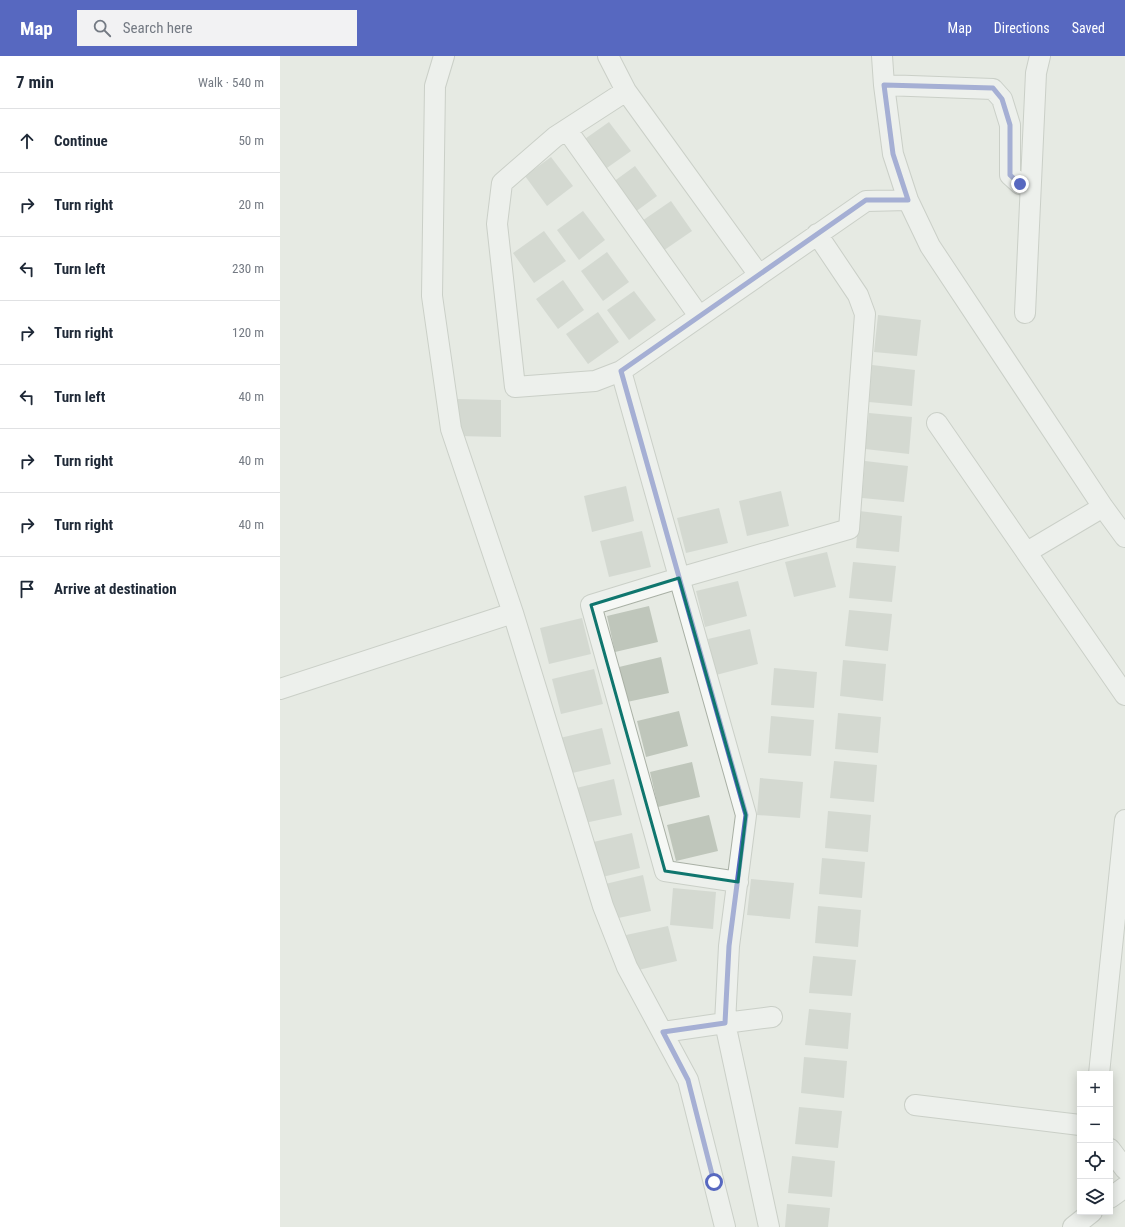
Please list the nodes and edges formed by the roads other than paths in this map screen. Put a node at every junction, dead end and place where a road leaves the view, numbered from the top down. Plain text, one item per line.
1 (444, 56) edge
2 (608, 56) edge
3 (882, 56) edge
4 (1040, 56) edge
5 (884, 85) junction
6 (626, 91) junction
7 (567, 130) junction
8 (1030, 182) junction
9 (908, 200) junction
10 (817, 234) junction
11 (759, 275) junction
12 (1025, 313) dead end
13 (699, 316) junction
14 (621, 371) junction
15 (937, 423) dead end
16 (1103, 507) junction
17 (1125, 537) edge
18 (1027, 552) junction
19 (679, 578) junction
20 (513, 613) junction
21 (280, 689) edge
22 (1125, 695) edge
23 (1125, 820) edge
24 (1122, 866) edge
25 (738, 882) junction
26 (772, 1017) dead end
27 (725, 1023) junction
28 (663, 1032) junction
29 (1099, 1071) edge
30 (915, 1104) dead end
31 (1077, 1125) edge
32 (1113, 1153) edge
33 (1125, 1169) edge
34 (1125, 1187) edge
35 (1113, 1196) edge
36 (1088, 1215) edge
37 (725, 1227) edge
38 (769, 1227) edge
39 (1073, 1227) edge

1 - 20 street
2 - 6 street
3 - 5 street
4 - 8 street
5 - 8 street
5 - 9 street
6 - 7 street
6 - 11 street
7 - 13 street
7 - 14 street
8 - 12 street
9 - 10 street
9 - 16 street
10 - 11 street
10 - 19 street
11 - 13 street
13 - 14 street
14 - 19 street
15 - 18 street
16 - 17 street
16 - 18 street
18 - 22 street
19 - 25 street
19 - 25 street
20 - 21 street
20 - 28 street
23 - 24 street
24 - 29 street
25 - 27 street
26 - 27 street
27 - 28 street
27 - 38 street
28 - 37 street
30 - 31 street
32 - 33 street
34 - 35 street
36 - 39 street

